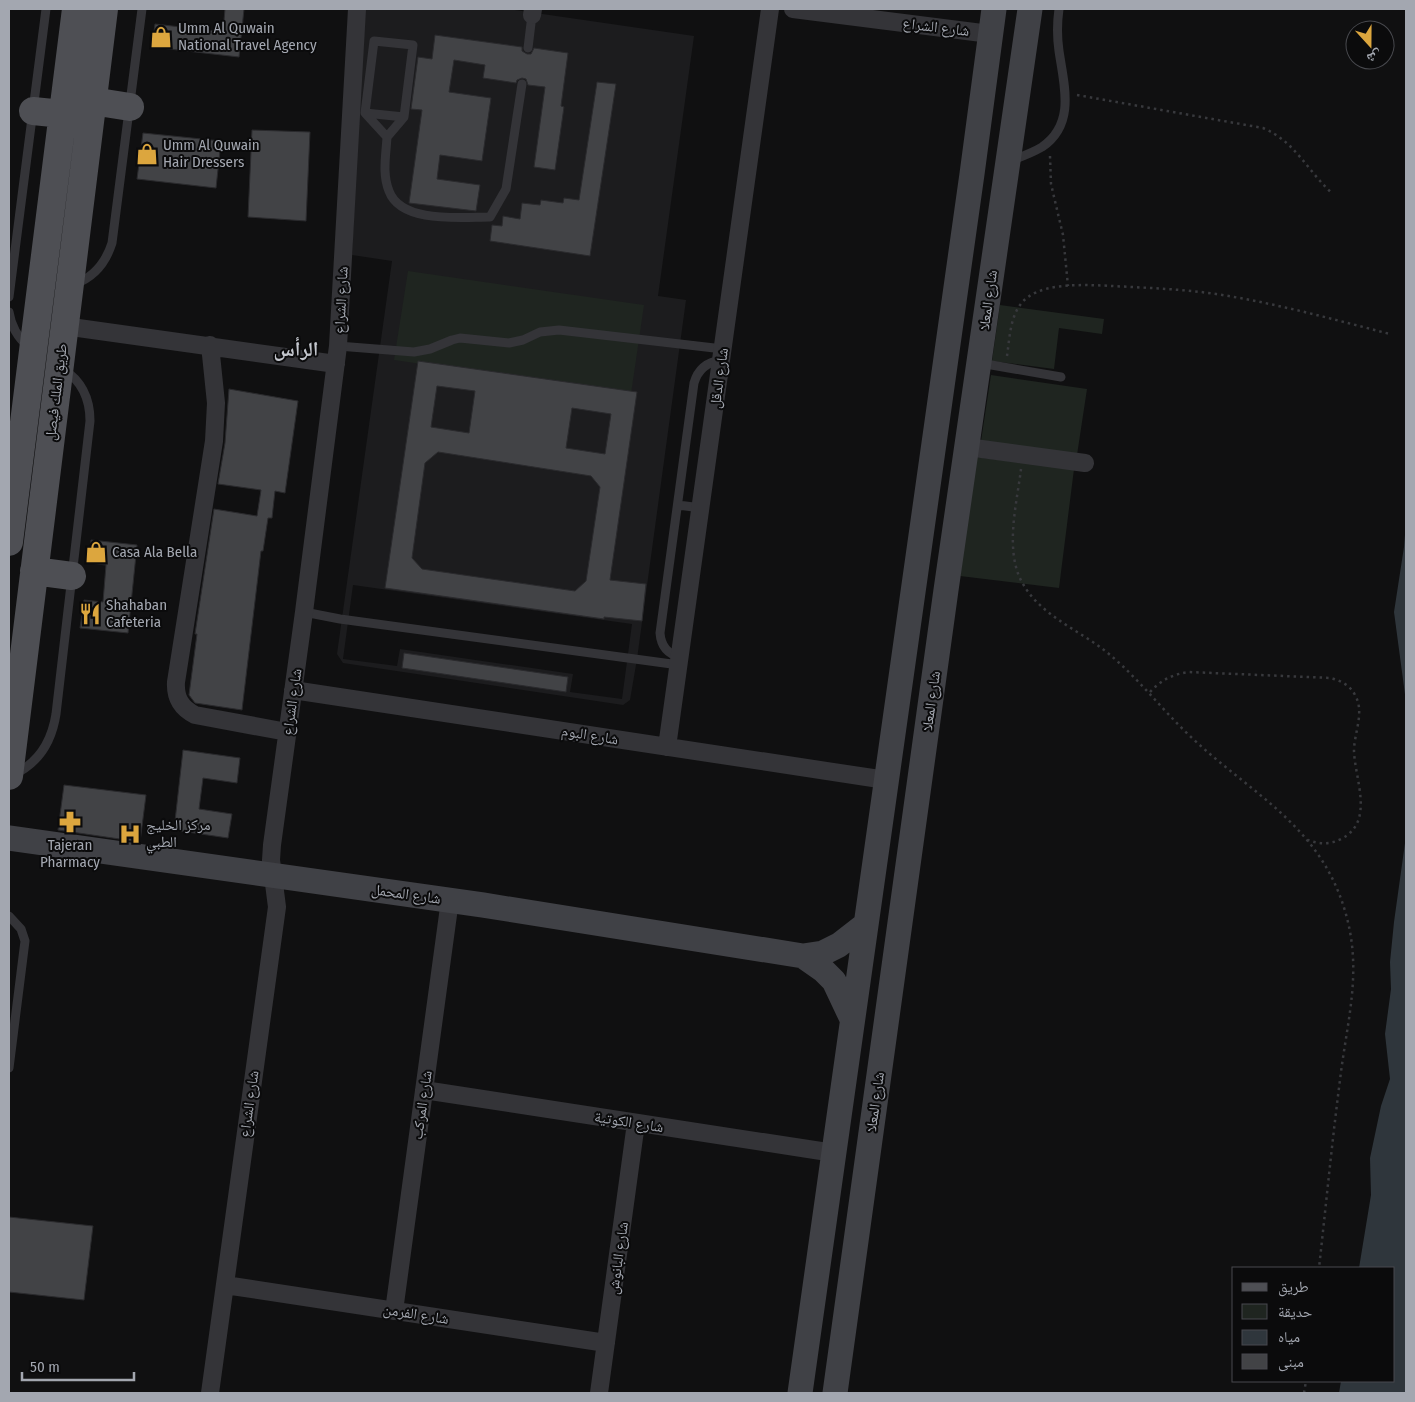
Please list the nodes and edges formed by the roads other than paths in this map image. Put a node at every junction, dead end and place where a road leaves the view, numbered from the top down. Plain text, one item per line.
1 (46, 9) edge
2 (76, 9) edge
3 (104, 9) edge
4 (142, 9) edge
5 (357, 9) edge
6 (770, 9) edge
7 (793, 9) edge
8 (994, 9) edge
9 (1030, 9) edge
10 (1059, 9) edge
11 (533, 12) edge
12 (990, 34) junction
13 (528, 48) dead end
14 (522, 84) dead end
15 (92, 101) junction
16 (130, 107) junction
17 (33, 111) junction
18 (365, 112) junction
19 (63, 114) junction
20 (404, 117) junction
21 (387, 137) junction
22 (1008, 162) junction
23 (972, 174) junction
24 (70, 286) junction
25 (9, 293) edge
26 (9, 312) edge
27 (64, 326) junction
28 (210, 346) junction
29 (338, 346) junction
30 (33, 350) junction
31 (722, 354) junction
32 (336, 364) junction
33 (59, 366) junction
34 (978, 371) junction
35 (1061, 377) dead end
36 (17, 404) edge
37 (967, 448) junction
38 (14, 456) edge
39 (1085, 463) dead end
40 (678, 505) junction
41 (701, 508) junction
42 (9, 542) edge
43 (34, 571) junction
44 (72, 576) junction
45 (304, 612) junction
46 (679, 661) junction
47 (293, 690) junction
48 (288, 732) junction
49 (667, 747) junction
50 (9, 776) edge
51 (886, 780) junction
52 (9, 838) edge
53 (272, 875) junction
54 (450, 900) junction
55 (9, 916) edge
56 (866, 924) junction
57 (803, 956) junction
58 (852, 1019) junction
59 (9, 1068) edge
60 (424, 1090) junction
61 (636, 1123) junction
62 (834, 1153) junction
63 (225, 1285) junction
64 (394, 1311) junction
65 (606, 1343) junction
66 (210, 1393) edge
67 (600, 1393) edge
68 (800, 1393) edge
69 (835, 1393) edge

1 - 17 lane
2 - 19 main road, طريق الملك فيصل
3 - 15 main road, طريق الملك فيصل
4 - 16 lane
5 - 29 street, شارع الشراع
6 - 31 street, شارع الدقل
7 - 12 street, شارع الشراع
8 - 12 street
9 - 22 street, شارع المعلا
10 - 22 lane
11 - 13 lane
12 - 23 street
14 - 21 lane
15 - 16 main road
15 - 24 main road, طريق الملك فيصل
16 - 24 lane
17 - 19 main road
17 - 25 lane
18 - 20 lane
18 - 20 lane
18 - 21 lane
19 - 30 main road, طريق الملك فيصل
20 - 21 lane
22 - 34 street, شارع المعلا
23 - 34 street
23 - 51 street
24 - 27 main road, طريق الملك فيصل
26 - 30 lane
27 - 28 street
27 - 33 main road, طريق الملك فيصل
28 - 32 street
28 - 48 street
29 - 31 lane
29 - 32 street, شارع الشراع
30 - 36 main road, طريق الملك فيصل
31 - 40 lane
31 - 41 street, شارع الدقل
32 - 45 street, شارع الشراع
33 - 43 main road, طريق الملك فيصل
33 - 44 lane
34 - 35 lane
34 - 37 street, شارع المعلا
36 - 38 main road, طريق الملك فيصل
37 - 39 street
37 - 69 street, شارع المعلا
38 - 42 main road, طريق الملك فيصل
40 - 41 lane
40 - 46 lane
41 - 46 street, شارع الدقل
43 - 44 main road
43 - 50 main road, طريق الملك فيصل
44 - 50 lane
45 - 46 lane
45 - 47 street, شارع الشراع
46 - 49 street, شارع الدقل
47 - 48 street, شارع الشراع
47 - 49 street, شارع البوم
48 - 53 street, شارع الشراع
49 - 51 street, شارع البوم
51 - 56 street
52 - 53 street, شارع المحمل
53 - 54 street, شارع المحمل
53 - 63 street, شارع الشراع
54 - 57 street, شارع المحمل
54 - 60 street, شارع المركب
55 - 59 lane
56 - 57 street, شارع المحمل
56 - 58 street
57 - 58 street, شارع المحمل
58 - 62 street
60 - 61 street, شارع الكوتية
60 - 64 street, شارع المركب
61 - 62 street, شارع الكوتية
61 - 65 street, شارع البانوش
62 - 68 street
63 - 64 street, شارع الفرمن
63 - 66 street, شارع الشراع
64 - 65 street, شارع الفرمن
65 - 67 street, شارع البانوش

